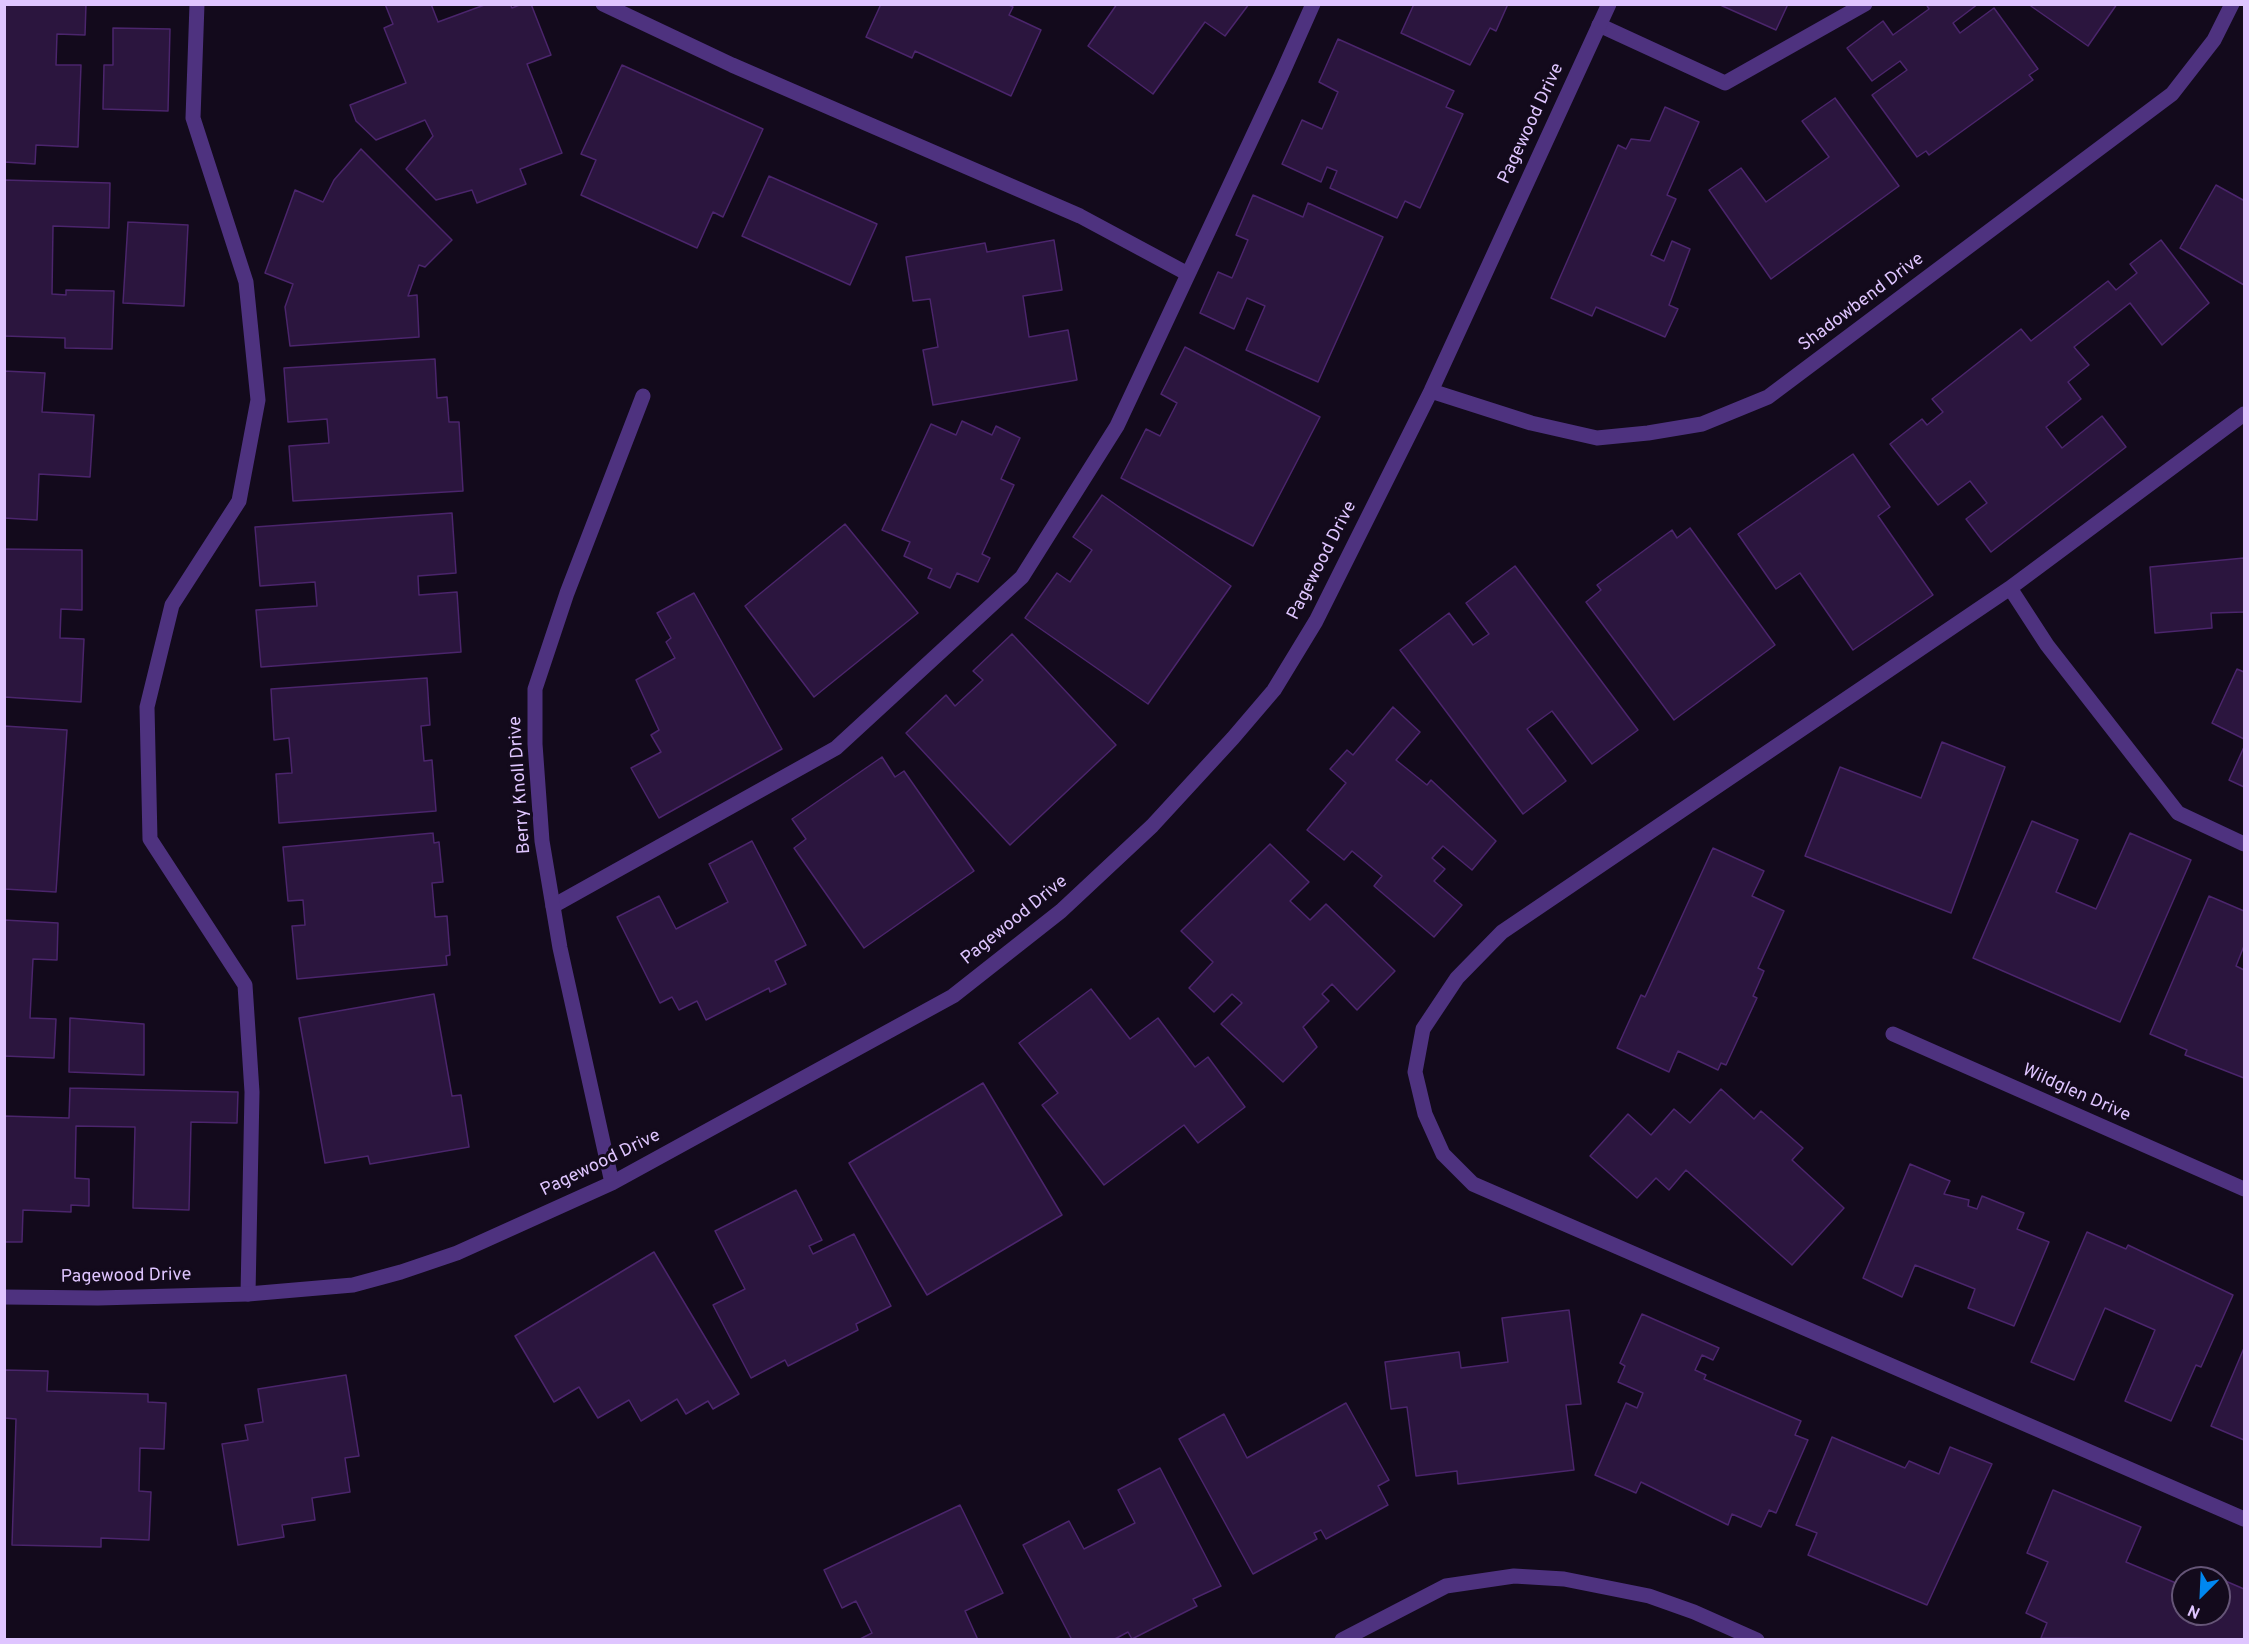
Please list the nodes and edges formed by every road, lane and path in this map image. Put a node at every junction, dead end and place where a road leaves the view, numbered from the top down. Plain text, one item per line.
1 (197, 4) edge
2 (603, 4) edge
3 (1313, 4) edge
4 (1609, 4) edge
5 (1865, 4) edge
6 (2232, 4) edge
7 (1599, 25) junction
8 (1188, 274) junction
9 (1431, 392) junction
10 (643, 396) dead end
11 (2244, 414) edge
12 (2010, 588) junction
13 (2244, 844) edge
14 (553, 906) junction
15 (1893, 1034) dead end
16 (612, 1184) junction
17 (2244, 1189) edge
18 (248, 1294) junction
19 (4, 1297) edge
20 (2244, 1519) edge
21 (1342, 1640) edge
22 (1757, 1640) edge

1 - 18 street
2 - 8 street
3 - 8 street
4 - 7 street, Pagewood Drive
5 - 7 street
6 - 9 street, Shadowbend Drive
7 - 9 street, Pagewood Drive
8 - 14 street
9 - 16 street, Pagewood Drive
10 - 14 street, Berry Knoll Drive
11 - 12 street
12 - 13 street
12 - 20 street
14 - 16 street, Berry Knoll Drive
15 - 17 street, Wildglen Drive
16 - 18 street, Pagewood Drive
18 - 19 street, Pagewood Drive
21 - 22 street

